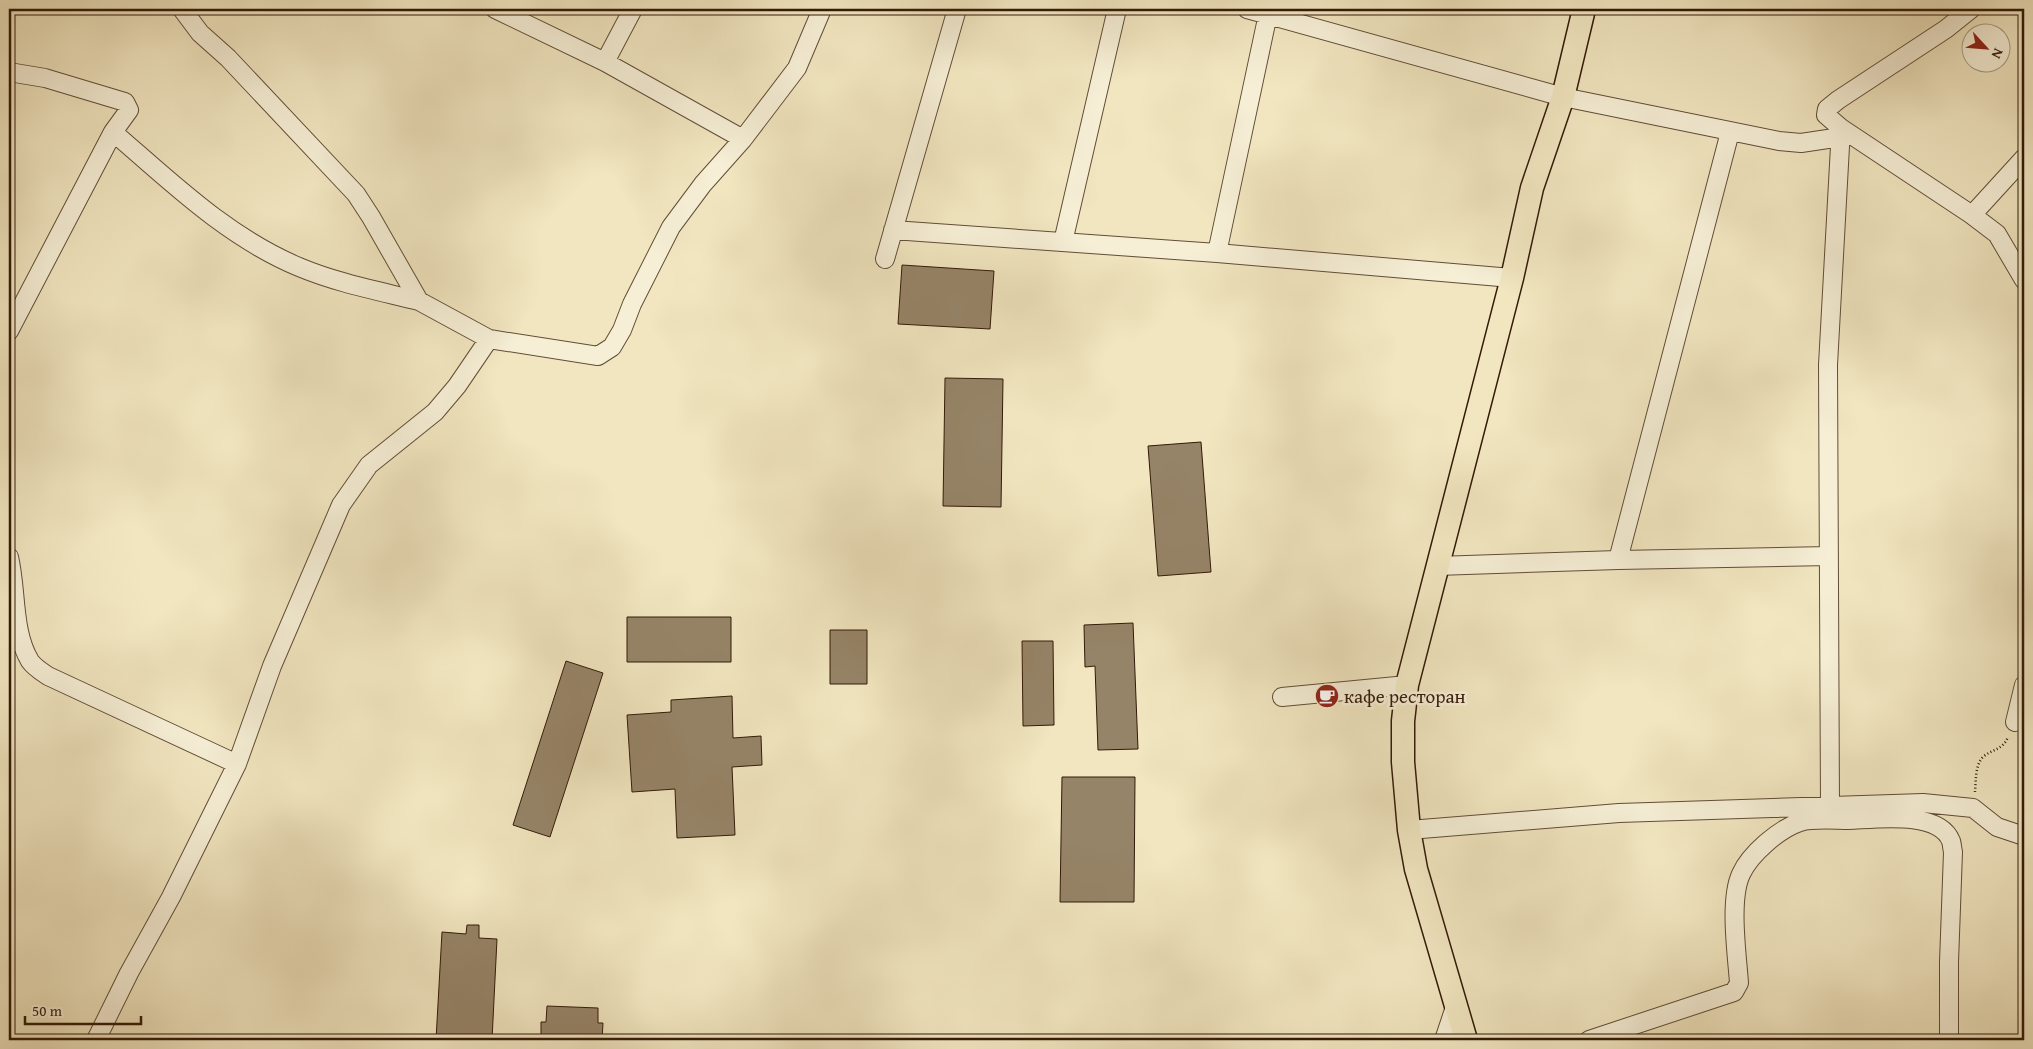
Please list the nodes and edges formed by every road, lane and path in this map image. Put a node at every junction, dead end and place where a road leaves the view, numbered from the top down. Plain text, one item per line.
1 (182, 9) edge
2 (495, 9) edge
3 (633, 9) edge
4 (822, 9) edge
5 (957, 9) edge
6 (1117, 9) edge
7 (1247, 9) edge
8 (1584, 9) edge
9 (1972, 9) edge
10 (1268, 14) junction
11 (606, 62) junction
12 (9, 72) edge
13 (1563, 97) junction
14 (113, 132) junction
15 (1730, 132) junction
16 (1841, 133) junction
17 (743, 139) junction
18 (2024, 158) edge
19 (1972, 215) junction
20 (893, 230) junction
21 (1063, 242) junction
22 (1217, 253) junction
23 (885, 259) dead end
24 (1512, 278) junction
25 (2024, 280) edge
26 (419, 301) junction
27 (9, 331) edge
28 (489, 339) junction
29 (1829, 556) junction
30 (9, 557) edge
31 (1618, 560) junction
32 (1437, 566) junction
33 (1406, 685) junction
34 (2024, 685) edge
35 (1282, 697) dead end
36 (2015, 722) joint
37 (237, 764) junction
38 (1830, 807) junction
39 (1973, 808) junction
40 (1408, 830) junction
41 (2024, 836) edge
42 (1455, 1006) junction
43 (1612, 1036) edge
44 (96, 1040) edge
45 (1444, 1040) edge
46 (1466, 1040) edge
47 (1589, 1040) edge
48 (1949, 1040) edge

1 - 26 street
2 - 11 street
3 - 11 street
4 - 17 street
5 - 20 street
6 - 21 street
7 - 10 street
8 - 13 main road
9 - 16 street
10 - 13 street
10 - 22 street
11 - 17 street
12 - 14 street
13 - 15 street
13 - 24 main road
14 - 26 street
14 - 27 street
15 - 16 street
15 - 31 street
16 - 19 street
16 - 29 street
17 - 28 street
18 - 19 street
19 - 25 street
20 - 21 street
20 - 23 street
21 - 22 street
22 - 24 street
24 - 32 main road
26 - 28 street
28 - 37 street
29 - 31 street
29 - 38 street
30 - 37 street
31 - 32 street
32 - 33 main road
33 - 35 street
33 - 40 main road
34 - 36 street
36 - 39 path
37 - 44 street
38 - 39 street
38 - 40 street
39 - 41 street
40 - 42 main road
42 - 45 street
42 - 46 main road
43 - 47 street
43 - 48 street

